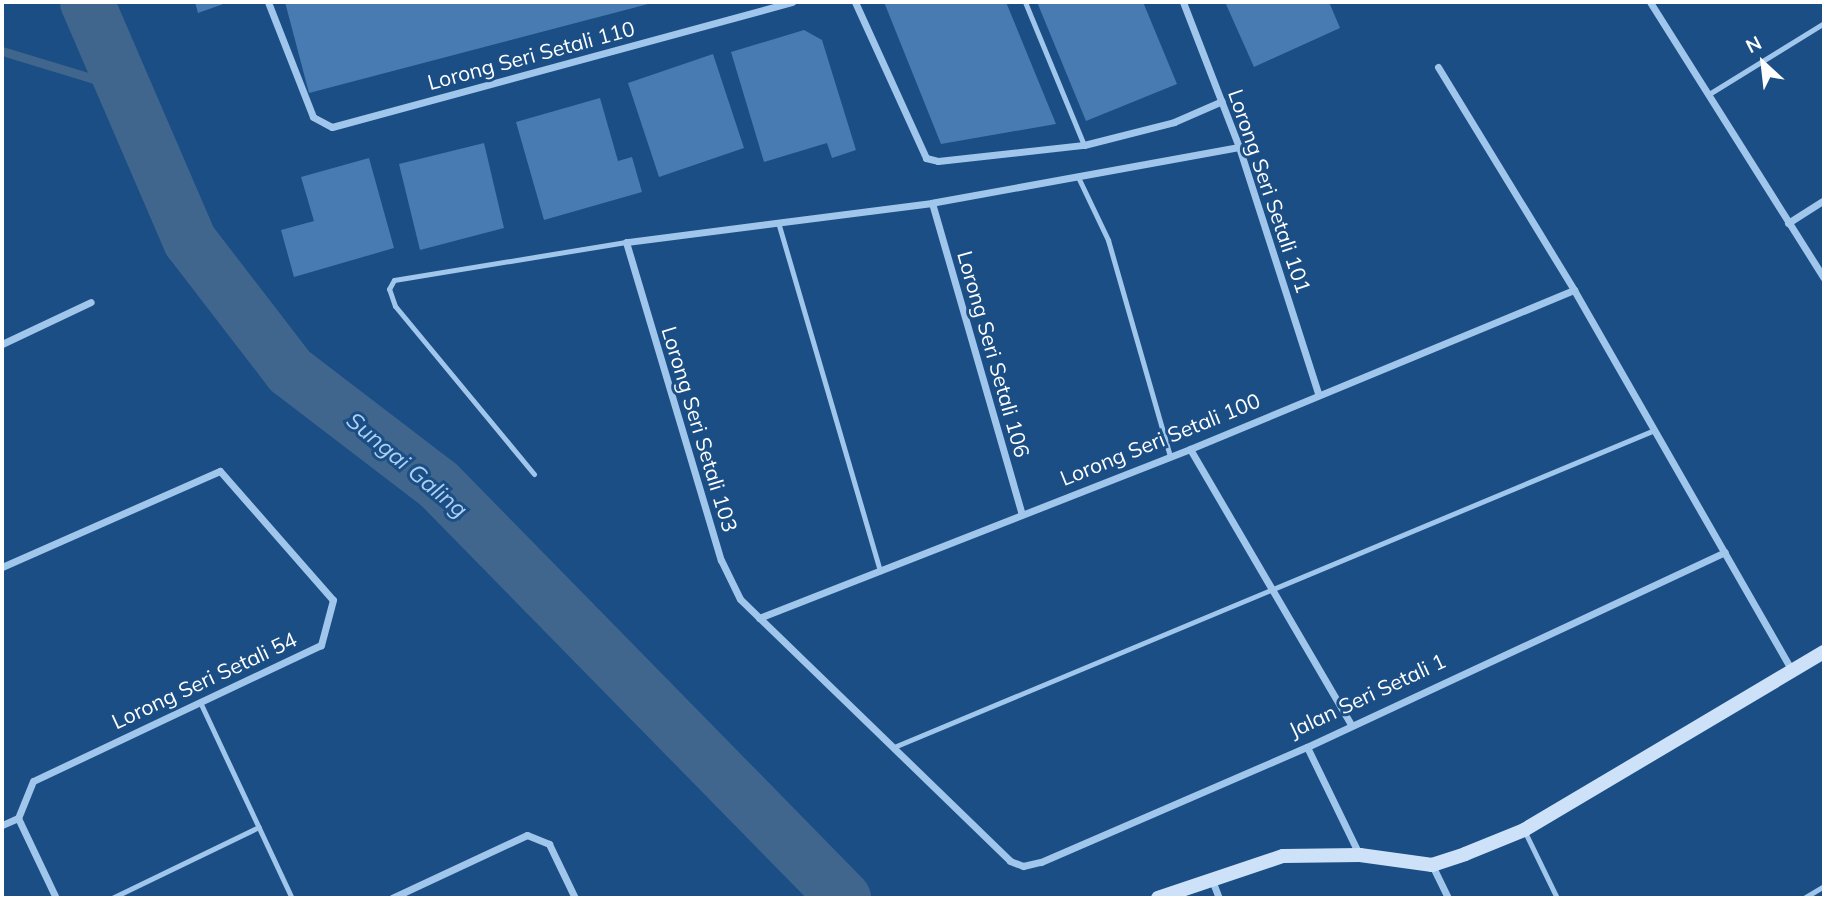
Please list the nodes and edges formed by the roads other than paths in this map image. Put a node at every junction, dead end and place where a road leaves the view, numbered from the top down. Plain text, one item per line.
1 (268, 2) edge
2 (792, 2) edge
3 (855, 2) edge
4 (1025, 2) edge
5 (1183, 2) edge
6 (1650, 2) edge
7 (1824, 23) edge
8 (1438, 67) dead end
9 (1709, 94) junction
10 (1222, 101) junction
11 (1084, 145) junction
12 (1238, 147) junction
13 (1078, 177) junction
14 (1824, 200) edge
15 (932, 203) junction
16 (778, 222) junction
17 (1788, 223) junction
18 (626, 242) junction
19 (1824, 278) edge
20 (1574, 290) junction
21 (91, 302) dead end
22 (2, 344) edge
23 (1318, 393) junction
24 (1652, 431) junction
25 (1190, 449) junction
26 (1170, 456) junction
27 (534, 474) dead end
28 (1022, 514) junction
29 (1725, 552) junction
30 (2, 567) edge
31 (880, 571) junction
32 (1269, 588) junction
33 (759, 618) junction
34 (1824, 652) edge
35 (1792, 671) junction
36 (199, 700) junction
37 (1352, 725) junction
38 (894, 747) junction
39 (1307, 747) junction
40 (18, 818) junction
41 (2, 825) edge
42 (259, 827) junction
43 (1524, 830) junction
44 (1360, 855) junction
45 (1432, 865) junction
46 (1023, 866) joint
47 (1212, 880) junction
48 (1824, 886) edge
49 (56, 898) edge
50 (112, 898) edge
51 (292, 898) edge
52 (393, 898) edge
53 (575, 898) edge
54 (1158, 898) edge
55 (1219, 898) edge
56 (1448, 898) edge
57 (1557, 898) edge
58 (1804, 898) edge

1 - 2 street, Lorong Seri Setali 110
3 - 11 street
4 - 11 lane
5 - 10 street, Lorong Seri Setali 101
6 - 9 street
7 - 9 lane
8 - 20 street
9 - 17 street
10 - 11 street
10 - 12 street, Lorong Seri Setali 101
12 - 13 street
12 - 23 street, Lorong Seri Setali 101
13 - 15 street
13 - 26 lane
14 - 17 street
15 - 16 street
15 - 28 street, Lorong Seri Setali 106
16 - 18 street
16 - 31 lane
17 - 19 street
18 - 27 lane
18 - 33 street, Lorong Seri Setali 103
20 - 23 street, Lorong Seri Setali 100
20 - 24 street
21 - 22 street
23 - 25 street, Lorong Seri Setali 100
24 - 29 street
24 - 32 lane
25 - 26 street, Lorong Seri Setali 100
25 - 32 street
26 - 28 street, Lorong Seri Setali 100
28 - 31 street, Lorong Seri Setali 100
29 - 35 street
29 - 37 street, Jalan Seri Setali 1
30 - 36 street, Lorong Seri Setali 54
31 - 33 street, Lorong Seri Setali 100
32 - 37 street
32 - 38 lane
33 - 38 street, Lorong Seri Setali 103
34 - 35 street
35 - 43 street
36 - 40 street, Lorong Seri Setali 54
36 - 42 lane
37 - 39 street, Jalan Seri Setali 1
38 - 46 street, Lorong Seri Setali 103
39 - 44 street
39 - 46 street, Jalan Seri Setali 1
40 - 41 street
40 - 49 street
42 - 50 lane
42 - 51 lane
43 - 45 street
43 - 57 lane
44 - 45 street
44 - 47 street
45 - 56 street
47 - 54 street
47 - 55 street
48 - 58 lane
52 - 53 street

